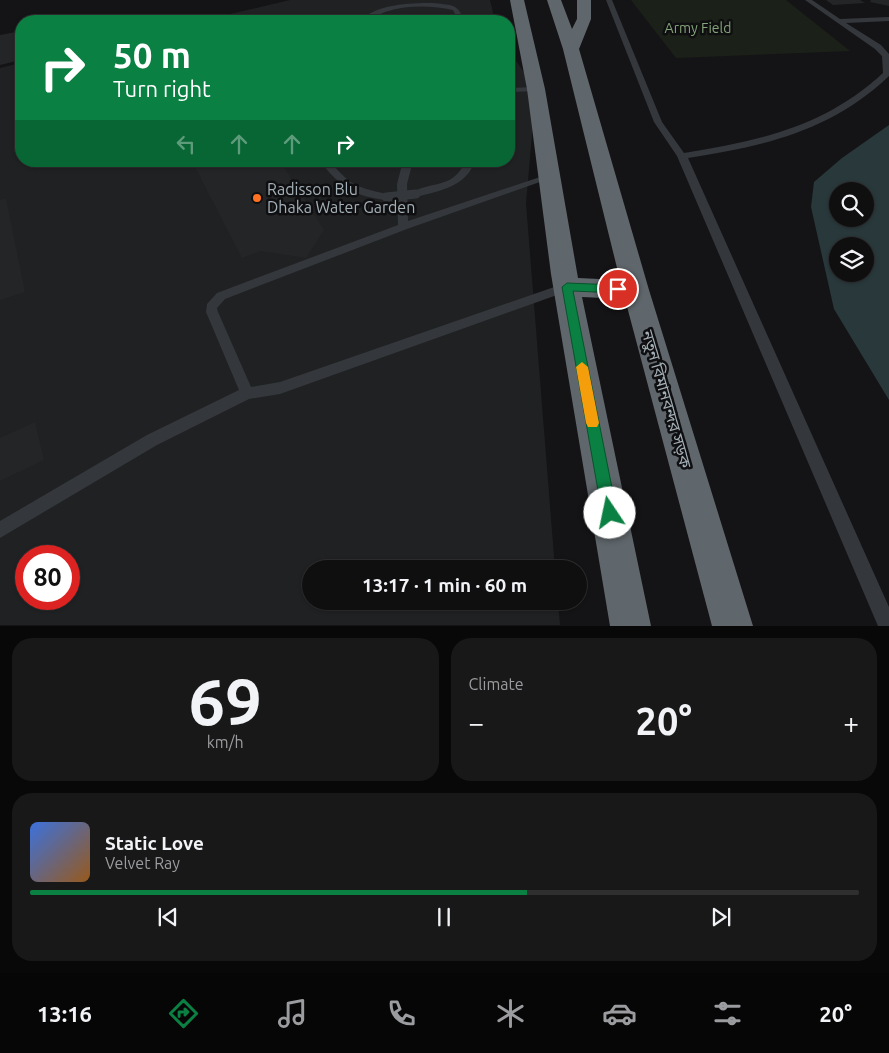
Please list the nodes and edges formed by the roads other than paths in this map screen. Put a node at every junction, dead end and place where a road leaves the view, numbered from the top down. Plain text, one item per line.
1 (517, 0) edge
2 (554, 0) edge
3 (584, 0) edge
4 (609, 0) edge
5 (808, 0) edge
6 (377, 15) edge
7 (459, 15) edge
8 (889, 19) edge
9 (838, 21) junction
10 (571, 49) junction
11 (515, 90) edge
12 (536, 90) junction
13 (682, 156) junction
14 (330, 167) edge
15 (406, 167) edge
16 (467, 167) edge
17 (549, 177) junction
18 (403, 227) junction
19 (567, 287) junction
20 (636, 290) junction
21 (247, 393) junction
22 (0, 530) edge
23 (631, 626) edge
24 (733, 626) edge
25 (888, 626) edge

1 - 12 highway
2 - 10 highway, নতুন বিমানবন্দর সড়ক
3 - 10 highway
4 - 13 lane
5 - 9 lane
6 - 7 lane
8 - 9 lane
9 - 13 lane
10 - 20 highway, নতুন বিমানবন্দর সড়ক
11 - 12 lane
12 - 17 highway
13 - 25 lane
14 - 16 lane, bridge
15 - 18 lane
17 - 18 lane
17 - 19 highway
18 - 21 lane
19 - 20 highway
19 - 21 lane
19 - 23 highway
20 - 24 highway, নতুন বিমানবন্দর সড়ক
21 - 22 lane

